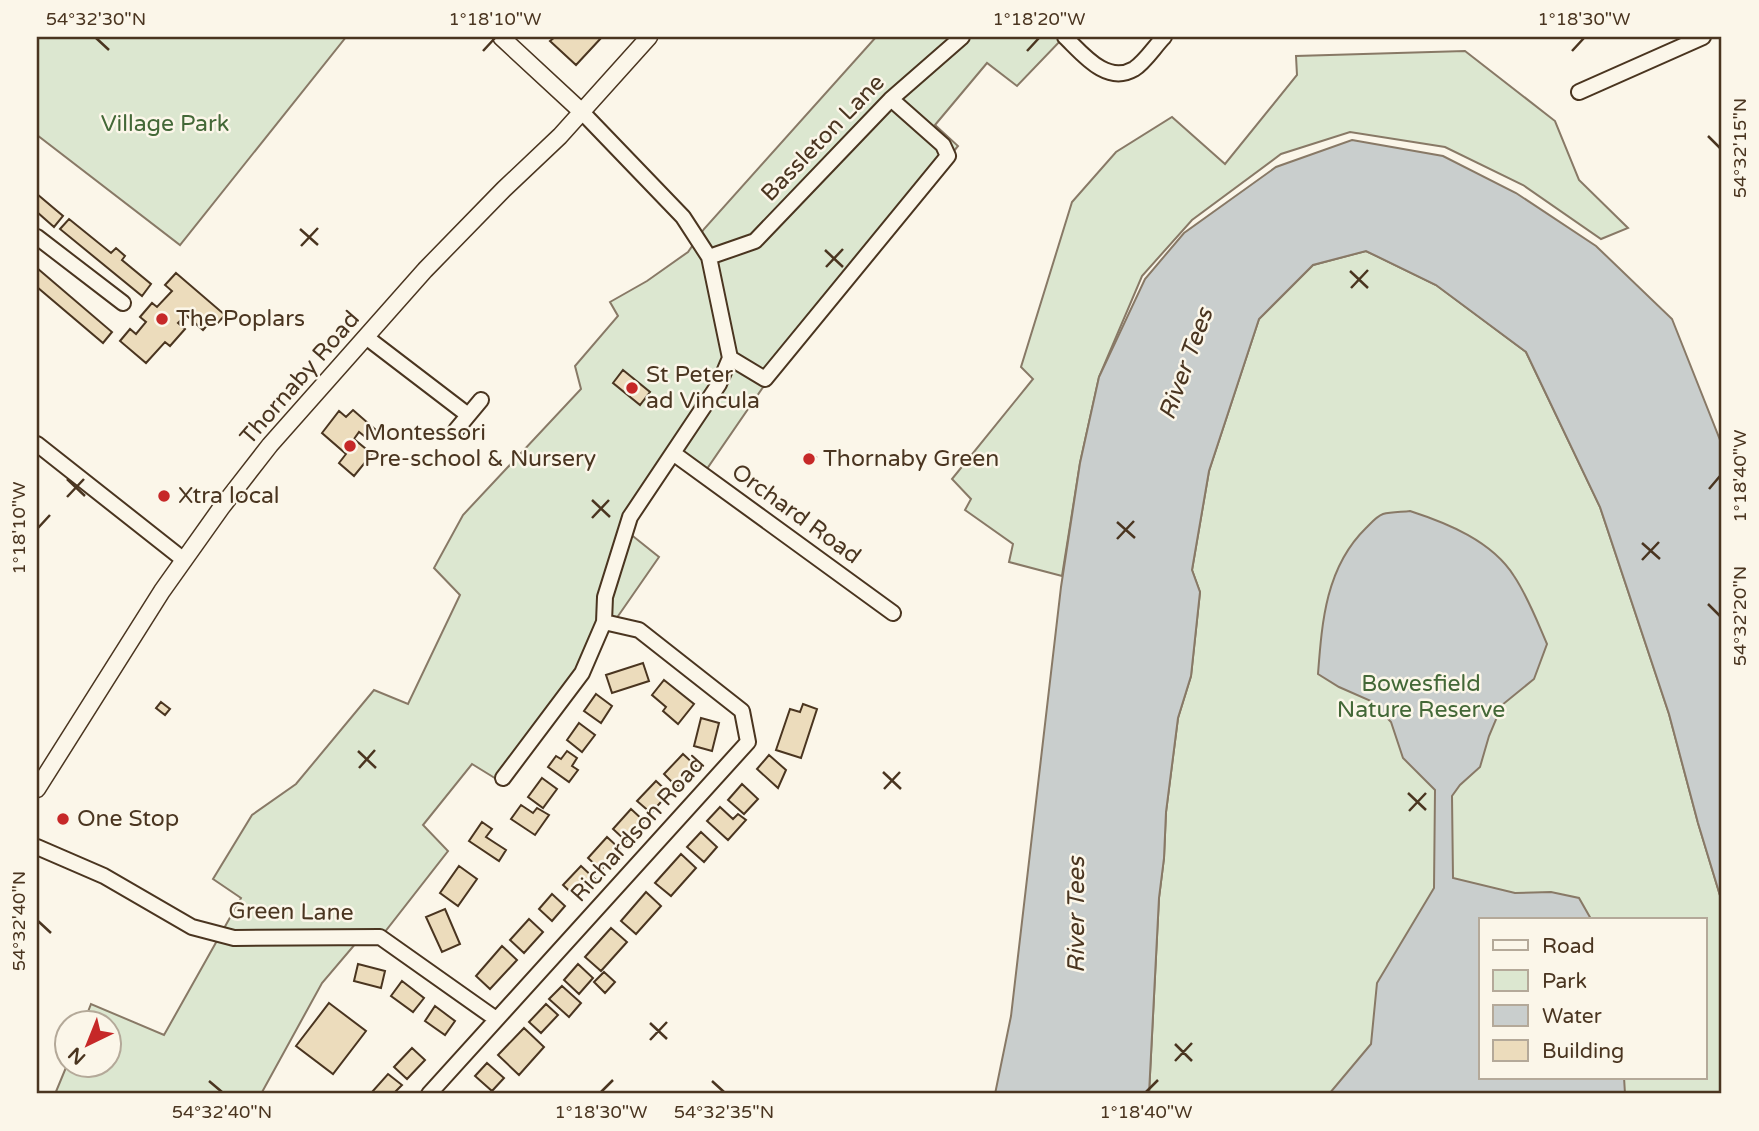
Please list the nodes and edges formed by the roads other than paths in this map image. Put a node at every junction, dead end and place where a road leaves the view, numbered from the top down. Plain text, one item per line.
1 (501, 37) edge
2 (649, 37) edge
3 (962, 37) edge
4 (1065, 37) edge
5 (1164, 37) edge
6 (1703, 37) edge
7 (1579, 92) dead end
8 (891, 99) junction
9 (582, 112) junction
10 (37, 237) edge
11 (709, 257) junction
12 (122, 303) dead end
13 (366, 337) junction
14 (730, 358) junction
15 (481, 400) dead end
16 (468, 415) junction
17 (456, 430) dead end
18 (37, 444) edge
19 (673, 453) junction
20 (184, 560) junction
21 (893, 613) dead end
22 (604, 622) junction
23 (503, 778) dead end
24 (37, 789) edge
25 (37, 847) edge
26 (496, 1019) junction
27 (429, 1094) edge

1 - 9 street
2 - 9 street, Thornaby Road
3 - 8 street, Bassleton Lane
4 - 5 street
6 - 7 street
8 - 11 street, Bassleton Lane
8 - 14 street
9 - 11 street
9 - 13 street, Thornaby Road
10 - 12 street
11 - 14 street
13 - 16 street
13 - 20 street, Thornaby Road
14 - 19 street
15 - 16 street
16 - 17 street
18 - 20 street
19 - 21 street, Orchard Road
19 - 22 street
20 - 24 street, Thornaby Road
22 - 23 street
22 - 26 street, Richardson Road
25 - 26 street, Green Lane
26 - 27 street, Richardson Road

